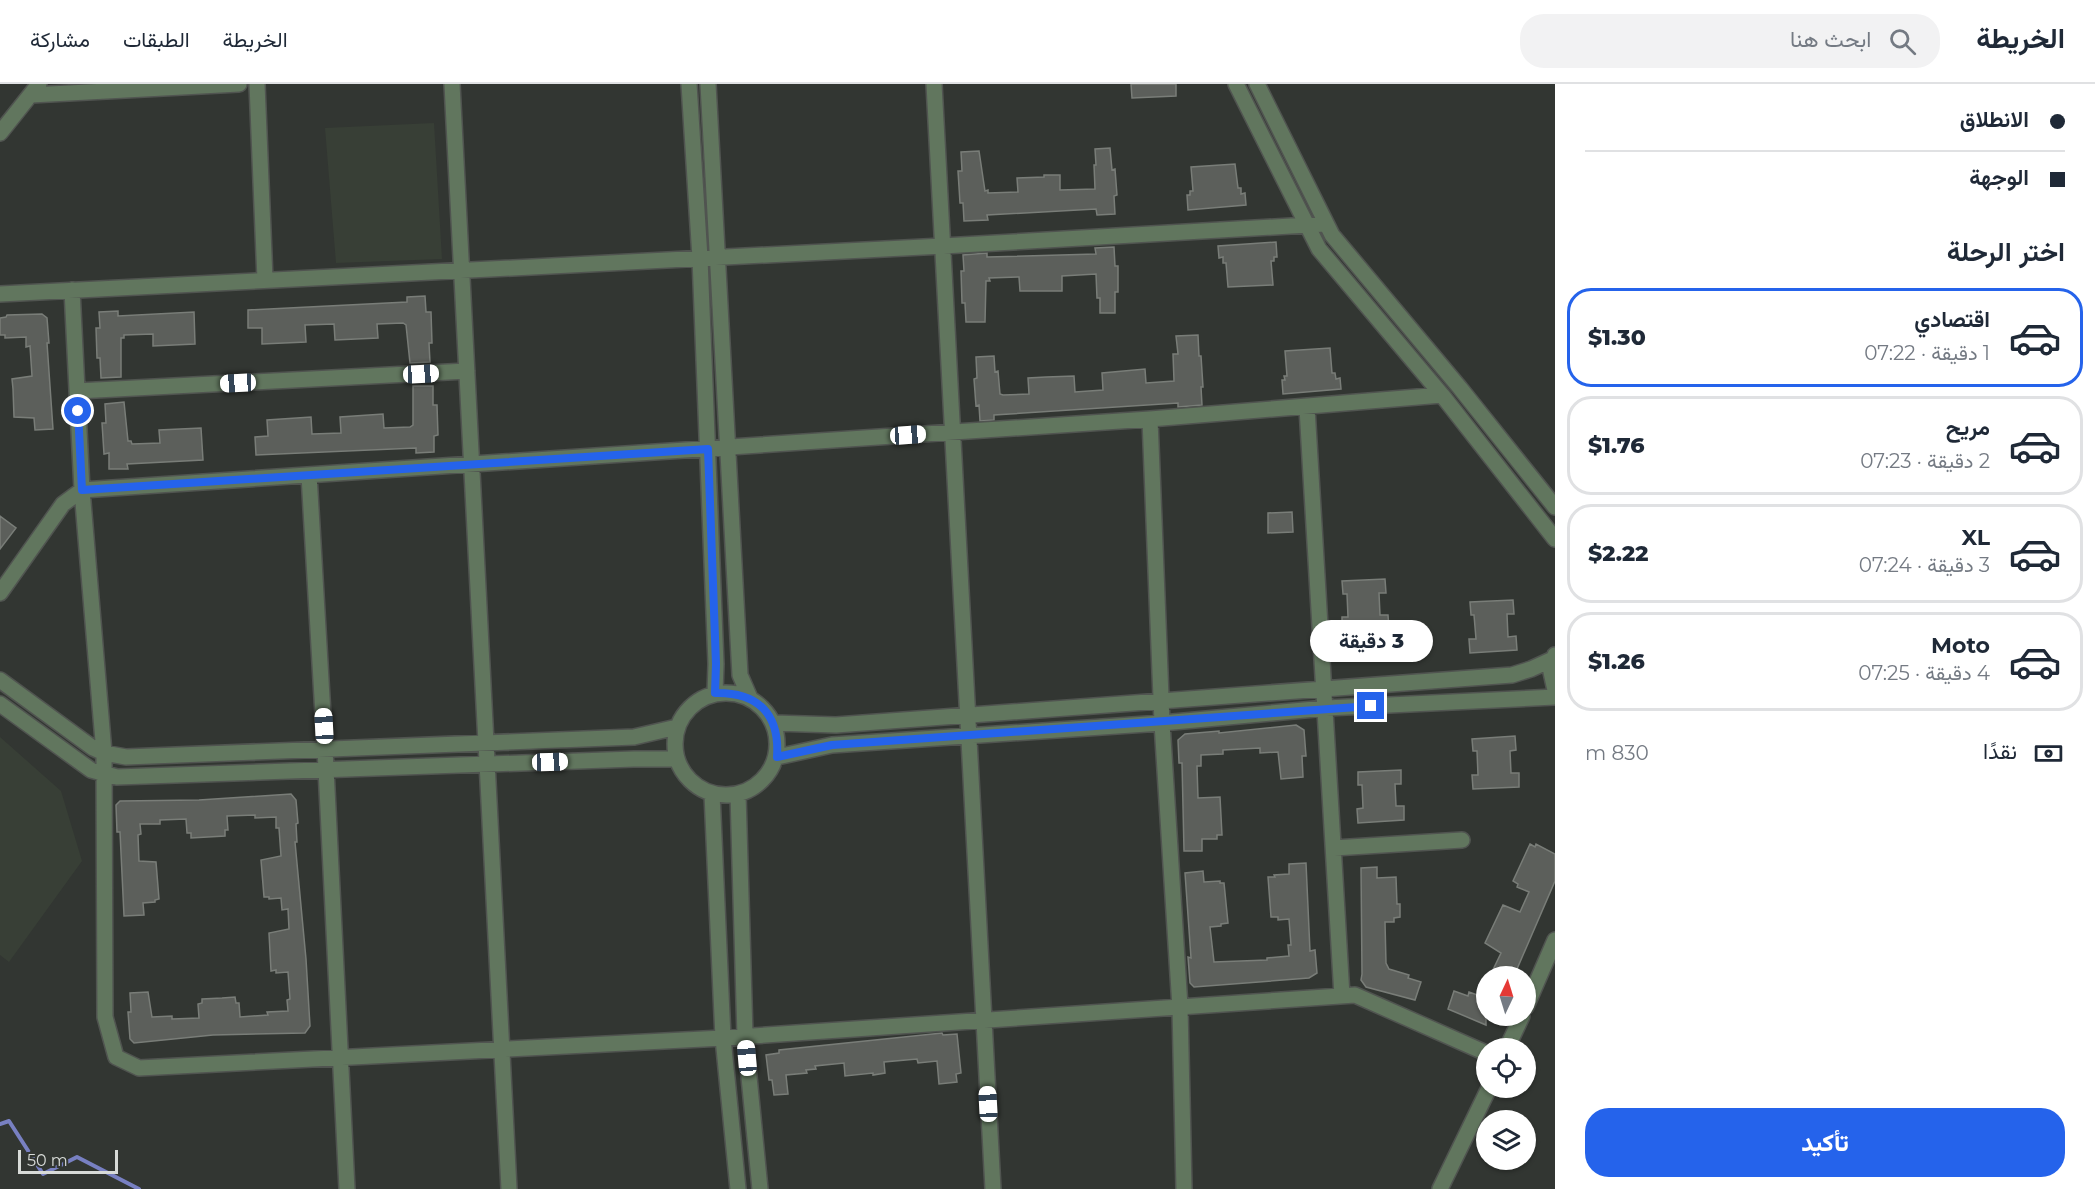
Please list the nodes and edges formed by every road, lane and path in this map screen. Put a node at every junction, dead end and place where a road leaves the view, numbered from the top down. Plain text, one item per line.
1 (239, 84) edge
2 (257, 84) edge
3 (452, 84) edge
4 (689, 84) edge
5 (708, 84) edge
6 (934, 84) edge
7 (1236, 84) edge
8 (1257, 84) edge
9 (35, 90) edge
10 (0, 134) edge
11 (1324, 224) junction
12 (1306, 226) junction
13 (943, 246) junction
14 (700, 258) junction
15 (717, 258) junction
16 (462, 270) junction
17 (265, 280) junction
18 (72, 290) junction
19 (0, 294) edge
20 (467, 371) junction
21 (77, 392) junction
22 (1443, 395) junction
23 (1307, 408) junction
24 (1150, 419) junction
25 (953, 432) junction
26 (727, 447) junction
27 (708, 449) junction
28 (472, 464) junction
29 (309, 475) junction
30 (82, 490) junction
31 (1555, 507) edge
32 (1555, 539) edge
33 (0, 594) edge
34 (1554, 657) edge
35 (0, 680) edge
36 (1324, 689) junction
37 (1555, 690) edge
38 (715, 693) junction
39 (1555, 697) edge
40 (750, 698) junction
41 (1162, 701) junction
42 (0, 704) edge
43 (1326, 708) junction
44 (968, 715) junction
45 (774, 723) junction
46 (1162, 723) junction
47 (677, 727) junction
48 (969, 736) junction
49 (486, 742) junction
50 (325, 749) junction
51 (104, 753) junction
52 (777, 757) junction
53 (677, 759) junction
54 (488, 765) junction
55 (326, 771) junction
56 (104, 775) junction
57 (712, 794) junction
58 (738, 794) junction
59 (1462, 840) dead end
60 (1334, 848) junction
61 (1555, 940) edge
62 (1536, 984) edge
63 (1342, 996) junction
64 (1180, 1007) junction
65 (983, 1020) junction
66 (745, 1036) junction
67 (723, 1038) junction
68 (502, 1049) junction
69 (1476, 1049) edge
70 (339, 1057) junction
71 (1484, 1098) edge
72 (347, 1189) edge
73 (509, 1189) edge
74 (738, 1189) edge
75 (760, 1189) edge
76 (993, 1189) edge
77 (1184, 1189) edge
78 (1440, 1189) edge

1 - 9 street
2 - 17 street
3 - 16 street
4 - 14 street
5 - 15 street
6 - 13 street
7 - 12 street
8 - 11 street
9 - 10 street
11 - 12 street
11 - 31 street
12 - 13 street
12 - 22 street
13 - 15 street
13 - 25 street
14 - 15 street
14 - 16 street
14 - 27 street
15 - 26 street
16 - 17 street
16 - 20 street
17 - 18 street
18 - 19 street
18 - 21 street
20 - 21 street
20 - 28 street
21 - 30 street
22 - 23 street
22 - 32 street
23 - 24 street
23 - 36 street
24 - 25 street
24 - 41 street
25 - 26 street
25 - 44 street
26 - 27 street
26 - 40 street
27 - 28 street
27 - 38 street
28 - 29 street
28 - 49 street
29 - 30 street
29 - 50 street
30 - 33 street
30 - 51 street
34 - 36 street
34 - 37 street
35 - 51 street
36 - 41 street
36 - 43 street
38 - 40 street
38 - 47 street
39 - 43 street
40 - 45 street
41 - 44 street
41 - 46 street
42 - 56 street
43 - 46 street
43 - 60 street
44 - 45 street
44 - 48 street
45 - 52 street
46 - 48 street
46 - 64 street
47 - 49 street
47 - 53 street
48 - 52 street
48 - 65 street
49 - 50 street
49 - 54 street
50 - 51 street
50 - 55 street
51 - 56 street
52 - 58 street
53 - 54 street
53 - 57 street
54 - 55 street
54 - 68 street
55 - 56 street
55 - 70 street
56 - 70 street
57 - 58 street
57 - 67 street
58 - 66 street
59 - 60 street
60 - 63 street
61 - 62 street
63 - 64 street
63 - 69 street
64 - 65 street
64 - 77 street
65 - 66 street
65 - 76 street
66 - 67 street
66 - 75 street
67 - 68 street
67 - 74 street
68 - 70 street
68 - 73 street
70 - 72 street
71 - 78 street

